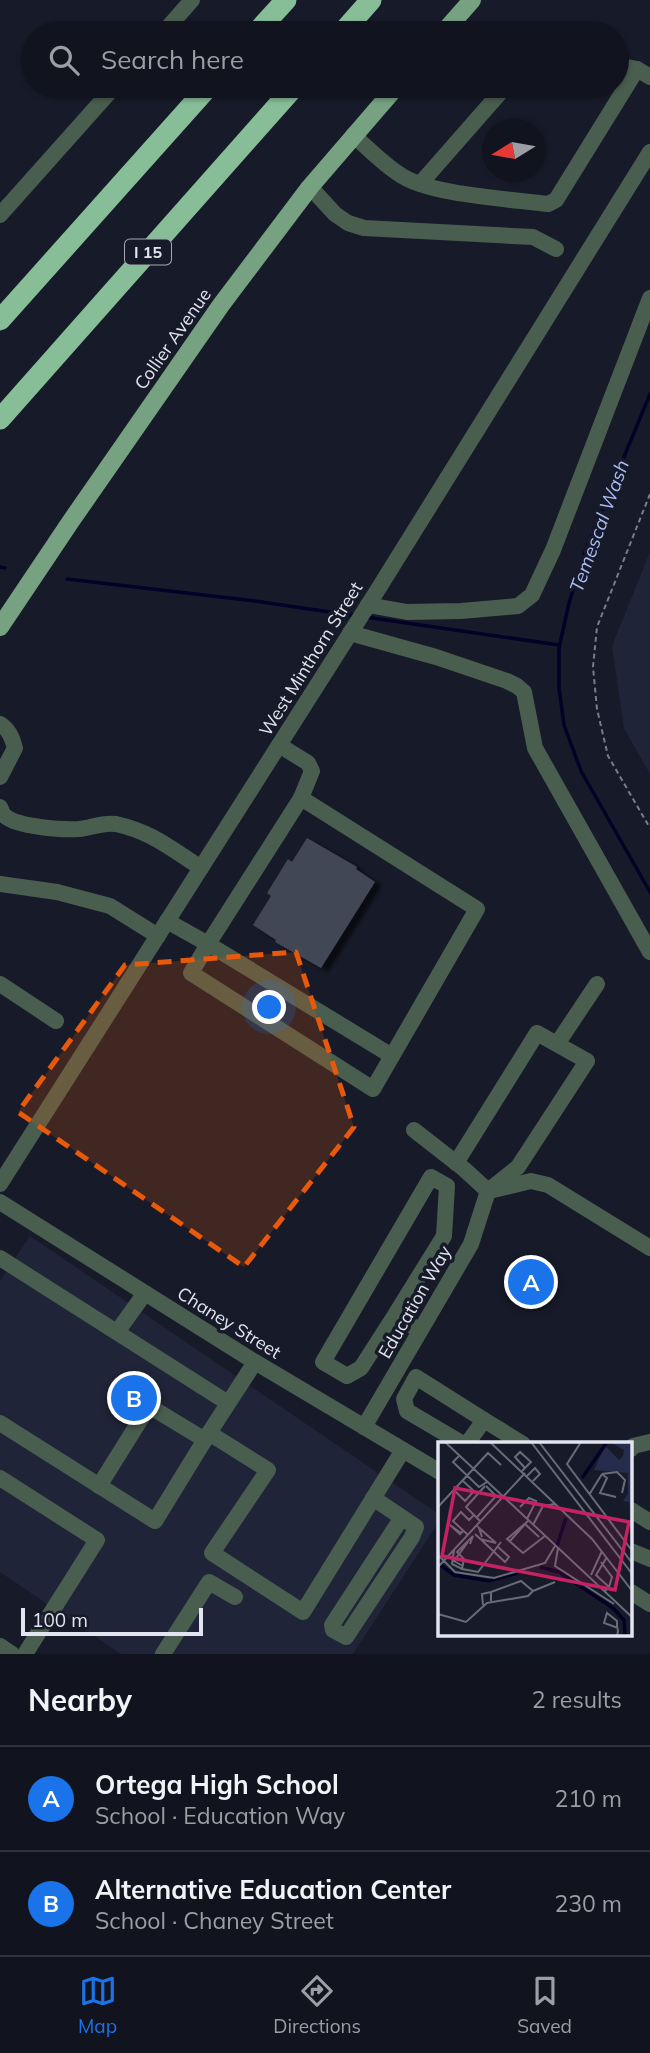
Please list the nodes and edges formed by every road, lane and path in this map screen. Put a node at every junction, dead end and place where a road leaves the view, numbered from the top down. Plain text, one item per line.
1 (192, 0) edge
2 (286, 0) edge
3 (371, 0) edge
4 (472, 0) edge
5 (174, 21) edge
6 (267, 21) edge
7 (353, 21) edge
8 (454, 21) edge
9 (643, 73) edge
10 (629, 93) edge
11 (104, 98) edge
12 (198, 98) edge
13 (284, 98) edge
14 (386, 98) edge
15 (495, 98) edge
16 (626, 98) edge
17 (353, 135) junction
18 (650, 152) edge
19 (420, 184) junction
20 (310, 187) junction
21 (0, 215) edge
22 (556, 249) dead end
23 (650, 298) edge
24 (0, 320) edge
25 (0, 419) edge
26 (650, 494) edge
27 (368, 605) junction
28 (0, 627) edge
29 (347, 639) junction
30 (0, 724) edge
31 (279, 745) junction
32 (0, 777) edge
33 (301, 798) junction
34 (0, 807) edge
35 (650, 828) edge
36 (201, 867) junction
37 (0, 884) edge
38 (167, 921) junction
39 (158, 936) junction
40 (208, 944) junction
41 (650, 952) edge
42 (0, 984) edge
43 (597, 984) dead end
44 (56, 1021) dead end
45 (557, 1044) junction
46 (392, 1056) junction
47 (414, 1130) dead end
48 (456, 1163) junction
49 (0, 1184) edge
50 (488, 1191) junction
51 (0, 1202) edge
52 (650, 1248) edge
53 (0, 1258) edge
54 (145, 1293) junction
55 (395, 1315) junction
56 (420, 1331) junction
57 (117, 1332) junction
58 (255, 1362) junction
59 (228, 1403) junction
60 (484, 1420) junction
61 (0, 1423) edge
62 (364, 1427) junction
63 (207, 1436) junction
64 (461, 1442) edge
65 (467, 1442) edge
66 (520, 1442) edge
67 (650, 1442) edge
68 (632, 1448) edge
69 (402, 1450) junction
70 (438, 1471) edge
71 (0, 1478) edge
72 (99, 1486) junction
73 (373, 1498) junction
74 (632, 1511) edge
75 (399, 1516) junction
76 (650, 1522) edge
77 (632, 1551) edge
78 (650, 1559) edge
79 (632, 1593) edge
80 (235, 1597) dead end
81 (650, 1604) edge
82 (0, 1646) edge
83 (12, 1654) edge
84 (25, 1654) edge
85 (163, 1654) edge

1 - 5 street
2 - 6 highway
3 - 7 highway
4 - 8 main road
9 - 10 street
11 - 21 street
12 - 24 highway
13 - 25 highway, I 15
14 - 17 main road, Collier Avenue
15 - 19 street
16 - 19 street
17 - 19 street
17 - 20 main road, Collier Avenue
18 - 27 street, West Minthorn Street
20 - 22 street
20 - 28 main road, Collier Avenue
23 - 27 street
26 - 35 path
27 - 29 street, West Minthorn Street
29 - 31 street, West Minthorn Street
29 - 41 street
30 - 32 street
31 - 33 street
31 - 36 street, West Minthorn Street
33 - 40 street
33 - 46 street
34 - 36 street
36 - 38 street, West Minthorn Street
37 - 39 street
38 - 39 street, West Minthorn Street
38 - 40 street
39 - 49 street, West Minthorn Street
40 - 46 street
40 - 46 street
42 - 44 street
43 - 45 street
45 - 48 street
45 - 50 street
47 - 48 street
48 - 50 street
50 - 52 street
50 - 56 street, Education Way
51 - 54 street, Chaney Street
53 - 57 street
54 - 57 street
54 - 58 street, Chaney Street
55 - 55 street
55 - 56 street
56 - 62 street, Education Way
57 - 59 street
58 - 59 street
58 - 62 street, Chaney Street
59 - 63 street
60 - 64 street
60 - 65 street
60 - 66 street
61 - 72 street
62 - 69 street, Chaney Street
63 - 72 street
63 - 72 street
63 - 73 street
67 - 68 street
69 - 70 street, Chaney Street
69 - 73 street
71 - 84 street
73 - 75 street
74 - 76 street
75 - 75 street
77 - 78 street
79 - 81 street
80 - 85 street
82 - 83 street

